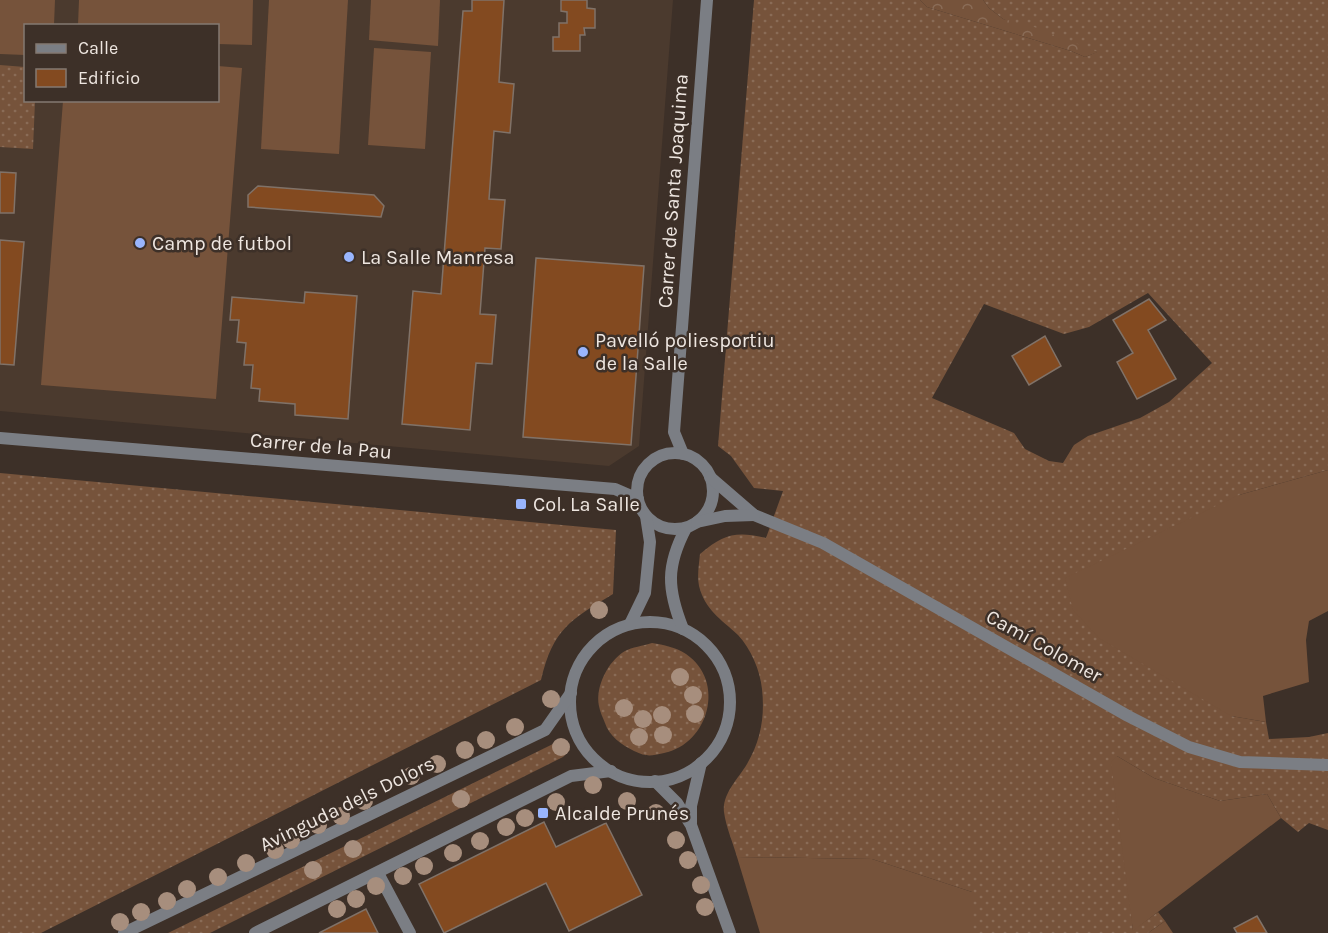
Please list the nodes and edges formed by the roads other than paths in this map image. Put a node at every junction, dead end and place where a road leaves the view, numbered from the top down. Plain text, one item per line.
1 (707, 0) edge
2 (0, 438) edge
3 (683, 454) junction
4 (710, 477) junction
5 (638, 499) junction
6 (754, 515) junction
7 (646, 516) junction
8 (691, 525) junction
9 (630, 624) junction
10 (683, 629) junction
11 (571, 693) junction
12 (701, 763) junction
13 (1328, 765) edge
14 (611, 771) junction
15 (655, 781) junction
16 (691, 825) junction
17 (378, 873) junction
18 (124, 933) edge
19 (255, 933) edge
20 (410, 933) edge
21 (730, 933) edge

1 - 3 street, Carrer de Santa Joaquima
2 - 5 street, Carrer de la Pau
3 - 4 street
3 - 5 street
4 - 6 street, Camí Colomer
4 - 8 street
5 - 7 street
6 - 8 street, Camí Colomer
6 - 13 street, Camí Colomer
7 - 8 street
7 - 9 street
8 - 10 street
9 - 10 street
9 - 11 street
10 - 12 street
11 - 14 street
11 - 18 street, Avinguda dels Dolors
12 - 15 street
12 - 16 street
14 - 15 street
14 - 17 street
15 - 16 street
16 - 21 street
17 - 19 street
17 - 20 street

